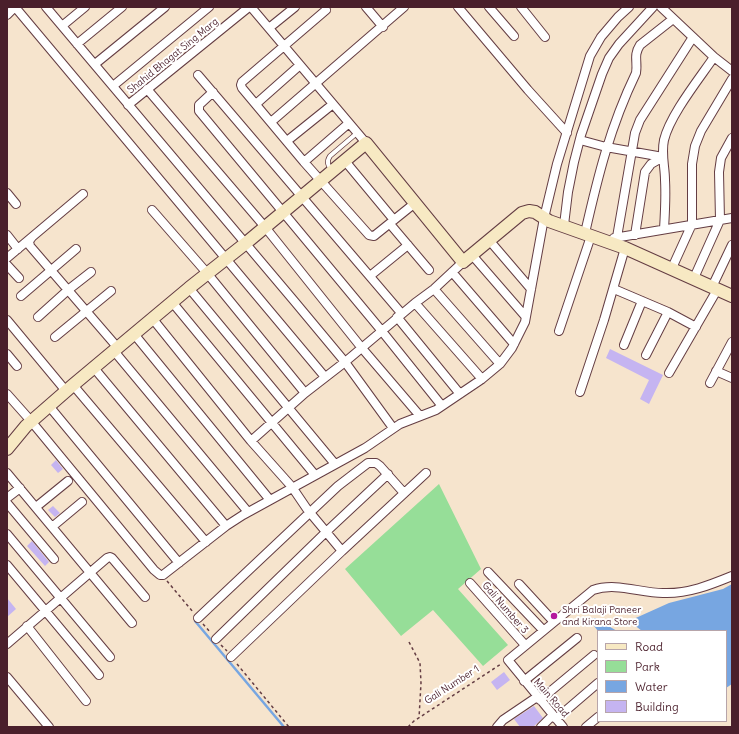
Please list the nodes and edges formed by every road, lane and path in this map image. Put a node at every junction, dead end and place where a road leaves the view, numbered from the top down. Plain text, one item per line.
1 (15, 7) edge
2 (85, 7) edge
3 (122, 7) edge
4 (165, 7) edge
5 (209, 7) edge
6 (250, 7) edge
7 (295, 7) edge
8 (366, 7) edge
9 (458, 7) edge
10 (489, 7) edge
11 (521, 7) edge
12 (629, 7) edge
13 (652, 7) edge
14 (661, 7) edge
15 (48, 8) edge
16 (402, 8) edge
17 (326, 10) dead end
18 (7, 15) edge
19 (673, 19) junction
20 (62, 26) junction
21 (383, 27) junction
22 (269, 28) junction
23 (514, 36) dead end
24 (545, 37) dead end
25 (693, 37) junction
26 (78, 44) junction
27 (284, 45) junction
28 (714, 57) junction
29 (95, 64) junction
30 (300, 64) junction
31 (732, 71) edge
32 (198, 74) dead end
33 (732, 79) edge
34 (316, 84) junction
35 (113, 86) junction
36 (147, 89) junction
37 (213, 92) junction
38 (256, 104) junction
39 (333, 104) junction
40 (128, 105) junction
41 (271, 122) junction
42 (349, 123) junction
43 (357, 133) junction
44 (567, 133) junction
45 (732, 138) edge
46 (580, 140) junction
47 (287, 141) junction
48 (366, 143) junction
49 (606, 147) junction
50 (632, 151) junction
51 (663, 157) junction
52 (345, 161) junction
53 (304, 162) junction
54 (332, 171) junction
55 (321, 180) junction
56 (7, 193) edge
57 (84, 194) dead end
58 (302, 196) junction
59 (415, 203) junction
60 (16, 204) dead end
61 (152, 210) dead end
62 (283, 212) junction
63 (732, 218) edge
64 (720, 220) junction
65 (392, 222) junction
66 (554, 222) junction
67 (692, 224) junction
68 (265, 227) junction
69 (664, 229) junction
70 (7, 235) edge
71 (588, 235) junction
72 (635, 235) junction
73 (617, 237) junction
74 (32, 238) junction
75 (603, 239) junction
76 (489, 240) junction
77 (246, 243) junction
78 (408, 245) junction
79 (732, 245) edge
80 (626, 248) junction
81 (18, 249) junction
82 (76, 249) dead end
83 (7, 258) edge
84 (226, 259) junction
85 (468, 259) junction
86 (7, 265) edge
87 (672, 268) junction
88 (51, 270) junction
89 (429, 270) dead end
90 (91, 272) dead end
91 (452, 272) junction
92 (207, 274) junction
93 (370, 276) junction
94 (19, 278) dead end
95 (694, 278) junction
96 (189, 288) junction
97 (434, 289) junction
98 (531, 289) junction
99 (614, 289) junction
100 (714, 289) junction
101 (68, 290) junction
102 (111, 291) dead end
103 (732, 295) edge
104 (20, 296) dead end
105 (642, 300) junction
106 (172, 302) junction
107 (414, 303) junction
108 (86, 311) junction
109 (668, 312) junction
110 (399, 316) junction
111 (525, 316) junction
112 (38, 317) dead end
113 (152, 318) junction
114 (7, 320) edge
115 (696, 327) junction
116 (381, 330) junction
117 (559, 331) dead end
118 (134, 334) junction
119 (55, 337) dead end
120 (514, 344) junction
121 (624, 345) dead end
122 (731, 346) edge
123 (361, 347) junction
124 (116, 349) junction
125 (7, 354) edge
126 (646, 355) dead end
127 (345, 362) junction
128 (500, 364) junction
129 (17, 366) dead end
130 (94, 368) junction
131 (716, 371) junction
132 (669, 373) dead end
133 (325, 377) junction
134 (732, 378) edge
135 (482, 379) junction
136 (710, 384) dead end
137 (69, 388) junction
138 (580, 392) dead end
139 (305, 393) junction
140 (7, 394) edge
141 (460, 394) junction
142 (49, 406) junction
143 (442, 406) junction
144 (289, 407) junction
145 (420, 416) junction
146 (29, 423) junction
147 (271, 424) junction
148 (394, 428) junction
149 (251, 441) junction
150 (8, 444) edge
151 (335, 464) junction
152 (7, 473) edge
153 (426, 473) dead end
154 (388, 474) junction
155 (315, 475) junction
156 (68, 481) dead end
157 (20, 488) junction
158 (294, 489) junction
159 (404, 493) junction
160 (7, 498) edge
161 (270, 500) junction
162 (82, 502) dead end
163 (7, 503) edge
164 (36, 507) junction
165 (248, 512) junction
166 (310, 513) junction
167 (226, 526) junction
168 (52, 527) junction
169 (326, 532) junction
170 (7, 534) edge
171 (206, 542) junction
172 (342, 551) junction
173 (54, 559) dead end
174 (179, 563) junction
175 (7, 564) edge
176 (90, 572) junction
177 (488, 572) dead end
178 (732, 576) edge
179 (470, 583) dead end
180 (519, 584) dead end
181 (145, 597) dead end
182 (60, 598) junction
183 (46, 611) junction
184 (198, 618) dead end
185 (554, 622) junction
186 (132, 623) dead end
187 (27, 626) junction
188 (543, 630) junction
189 (577, 638) dead end
190 (216, 639) dead end
191 (409, 642) dead end
192 (7, 644) edge
193 (525, 645) junction
194 (594, 655) dead end
195 (110, 657) dead end
196 (231, 657) dead end
197 (508, 660) junction
198 (99, 675) dead end
199 (7, 677) edge
200 (524, 681) junction
201 (597, 684) edge
202 (539, 698) junction
203 (86, 701) dead end
204 (419, 718) junction
205 (597, 718) edge
206 (558, 722) edge
207 (49, 727) edge
208 (408, 727) edge
209 (497, 727) edge
210 (541, 727) edge
211 (586, 727) edge

1 - 18 street
1 - 84 street
2 - 20 street
3 - 26 street
4 - 29 street
5 - 35 street
6 - 22 street
6 - 36 street, Shahid Bhagat Sing Marg
7 - 22 street
8 - 21 street
9 - 44 street
10 - 23 street
11 - 24 street
12 - 44 street
13 - 46 street
14 - 19 street
15 - 20 street
16 - 21 street
17 - 27 street
19 - 25 street
19 - 49 street
20 - 26 street
21 - 34 street
22 - 27 street
25 - 28 street
25 - 50 street
26 - 29 street
27 - 30 street
27 - 38 street
28 - 31 street
28 - 51 street
29 - 35 street
30 - 34 street
30 - 38 street
32 - 37 street
33 - 67 street
34 - 39 street
34 - 41 street
35 - 40 street
36 - 40 street, Shahid Bhagat Sing Marg
36 - 68 street
37 - 58 street
37 - 62 street
38 - 41 street
39 - 42 street
39 - 47 street
40 - 77 street
41 - 47 street
42 - 43 street
42 - 53 street
43 - 48 street
43 - 54 lane
44 - 66 street
45 - 64 street
46 - 49 street
46 - 66 street
47 - 53 street
48 - 52 street
48 - 59 street
49 - 50 street
49 - 71 street
50 - 51 street
50 - 73 street
51 - 69 street
51 - 72 street
52 - 54 street
52 - 65 street
53 - 55 street
54 - 55 street
55 - 58 street
55 - 65 street
56 - 60 street
57 - 74 street
58 - 62 street
58 - 93 street
59 - 65 street
59 - 85 street
61 - 92 street
62 - 68 street
62 - 116 street
63 - 64 street
64 - 67 street
64 - 95 street
65 - 78 street
66 - 71 street
66 - 76 street
66 - 98 street
67 - 69 street
67 - 87 street
68 - 77 street
68 - 123 street
69 - 72 street
70 - 81 street
71 - 75 street
71 - 117 street
72 - 73 street
73 - 75 street
74 - 81 street
74 - 88 street
75 - 80 street
76 - 85 street
76 - 98 street
77 - 84 street
77 - 127 street
78 - 89 street
78 - 93 street
79 - 100 street
80 - 87 street
80 - 99 street
81 - 83 street
82 - 88 street
84 - 92 street
84 - 133 street
85 - 91 street
85 - 111 street
86 - 94 street
87 - 95 street
88 - 101 street
88 - 104 street
90 - 101 street
91 - 97 street
91 - 120 street
92 - 96 street
92 - 139 street
93 - 110 street
95 - 100 street
96 - 106 street
96 - 144 street
97 - 107 street
97 - 128 street
98 - 111 street
99 - 105 street
99 - 138 street
100 - 103 street
100 - 115 street
101 - 108 street
101 - 112 street
102 - 108 street
105 - 109 street
105 - 121 street
106 - 113 street
106 - 147 street
107 - 110 street
107 - 135 street
108 - 119 street
108 - 124 street
109 - 115 street
109 - 126 street
110 - 116 street
110 - 141 street
111 - 120 street
113 - 118 street
113 - 149 street
114 - 137 street
115 - 132 street
116 - 123 street
116 - 143 street
118 - 124 street
118 - 161 street
120 - 128 street
122 - 131 street
123 - 127 street
123 - 145 street
124 - 130 street
124 - 165 street
125 - 129 street
127 - 133 street
127 - 148 street
128 - 135 street
130 - 137 street
130 - 167 street
131 - 134 street
131 - 136 street
133 - 139 street
135 - 141 street
137 - 142 street
137 - 171 street
139 - 144 street
140 - 146 street
141 - 143 street
142 - 146 street
142 - 174 street
143 - 145 street
144 - 147 street
144 - 151 street
145 - 148 street
146 - 150 street
146 - 174 street
147 - 149 street
147 - 155 street
148 - 151 street
149 - 158 street
151 - 155 street
152 - 157 street
153 - 159 street
154 - 159 street
154 - 166 street
154 - 169 street
155 - 158 street
156 - 164 street
157 - 160 street
157 - 164 street
158 - 161 street
158 - 166 street
159 - 172 street
161 - 165 street
162 - 168 street
163 - 173 street
164 - 168 street
165 - 167 street
166 - 169 street
166 - 184 street
167 - 171 street
168 - 176 street
169 - 172 street
169 - 190 street
170 - 182 street
171 - 174 street
172 - 196 street
175 - 183 street
176 - 181 street
176 - 182 street
176 - 186 street
177 - 188 street
178 - 185 street
179 - 193 street, Gali Number 3
180 - 185 street
182 - 183 street
182 - 195 street
183 - 187 street
183 - 198 street
185 - 188 street
187 - 192 street
187 - 203 street
188 - 193 street
189 - 200 street
191 - 204 path
193 - 197 street
194 - 202 street
197 - 200 street, Main Road
197 - 204 path, Gali Number 1
199 - 207 street
200 - 202 street, Main Road
201 - 206 street
202 - 206 street, Main Road
202 - 209 street
204 - 208 path, Gali Number 1
205 - 211 street
206 - 210 street

